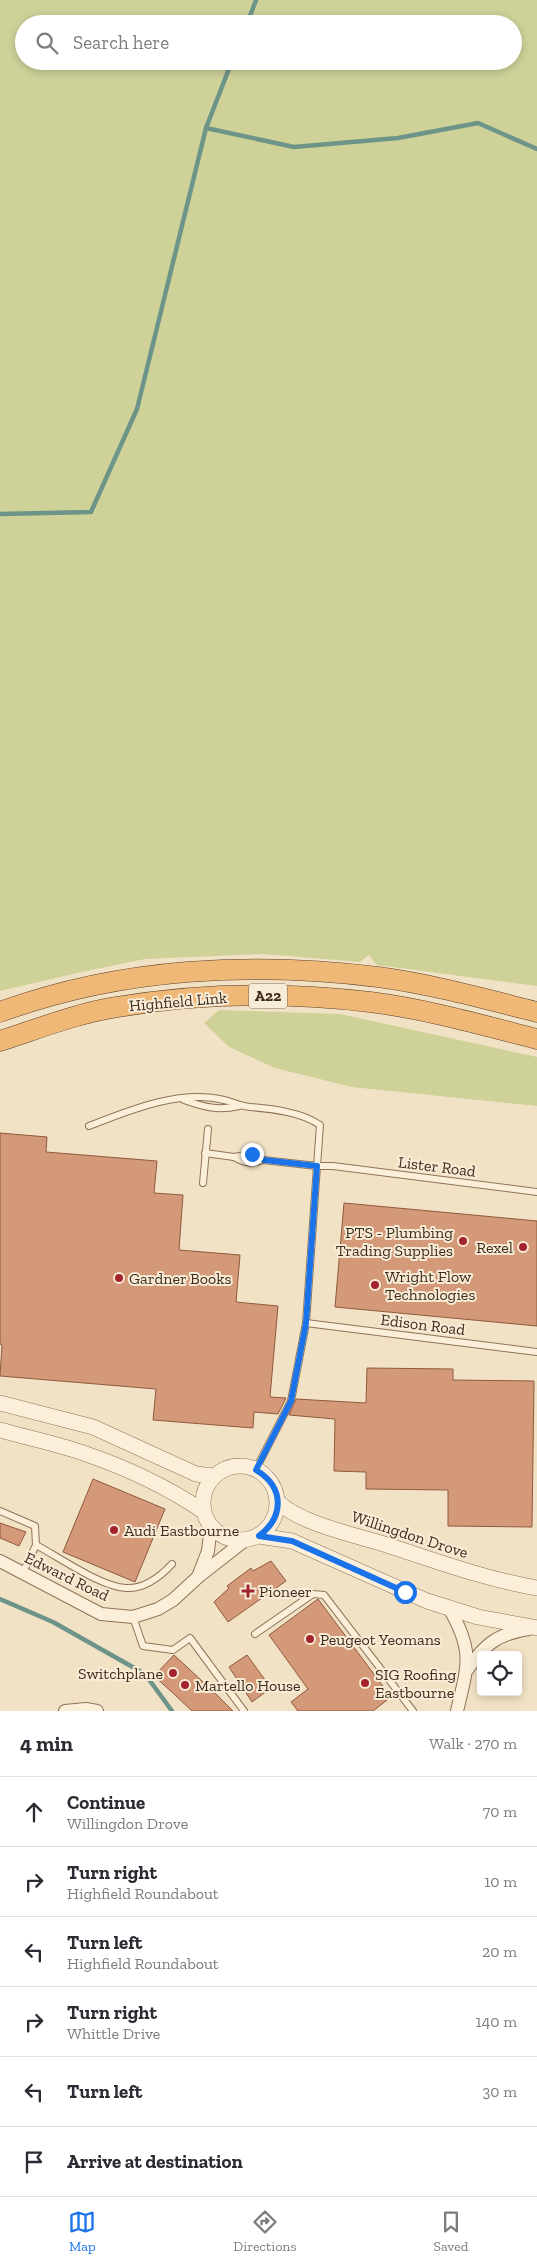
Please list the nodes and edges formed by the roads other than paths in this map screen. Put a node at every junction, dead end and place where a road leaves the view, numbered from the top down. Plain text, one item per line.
1 (0, 1012) edge
2 (537, 1012) edge
3 (537, 1039) edge
4 (0, 1041) edge
5 (89, 1126) dead end
6 (208, 1129) dead end
7 (205, 1153) junction
8 (317, 1166) junction
9 (203, 1183) dead end
10 (537, 1192) edge
11 (306, 1323) junction
12 (537, 1352) edge
13 (0, 1403) edge
14 (0, 1430) edge
15 (256, 1470) junction
16 (214, 1476) junction
17 (278, 1502) junction
18 (0, 1511) edge
19 (203, 1511) junction
20 (211, 1526) junction
21 (259, 1536) junction
22 (244, 1541) junction
23 (36, 1545) junction
24 (0, 1561) edge
25 (172, 1564) dead end
26 (22, 1574) junction
27 (198, 1576) junction
28 (537, 1588) edge
29 (449, 1608) junction
30 (133, 1617) junction
31 (536, 1628) edge
32 (255, 1634) dead end
33 (467, 1670) junction
34 (65, 1711) edge
35 (97, 1711) edge
36 (244, 1711) edge
37 (413, 1711) edge
38 (457, 1711) edge

1 - 2 highway, Highfield Link / A22
3 - 4 highway, Highfield Link / A22
5 - 8 lane
6 - 7 lane
7 - 8 lane, Lister Road
7 - 9 lane
8 - 10 lane, Lister Road
8 - 11 lane
11 - 12 lane, Edison Road
11 - 15 lane
13 - 16 street
14 - 19 street
15 - 16 street
15 - 17 street
16 - 19 street
17 - 21 street
17 - 28 street, Willingdon Drove
18 - 23 lane
19 - 20 street
20 - 22 street
20 - 27 street, Edward Road
21 - 22 street
21 - 29 street
22 - 27 street, Edward Road
23 - 25 lane
23 - 26 lane
24 - 26 street, Edward Road
26 - 30 street, Edward Road
27 - 30 street, Edward Road
29 - 31 street
29 - 33 street
30 - 36 lane
31 - 33 street
32 - 37 lane
33 - 38 street
34 - 35 street

